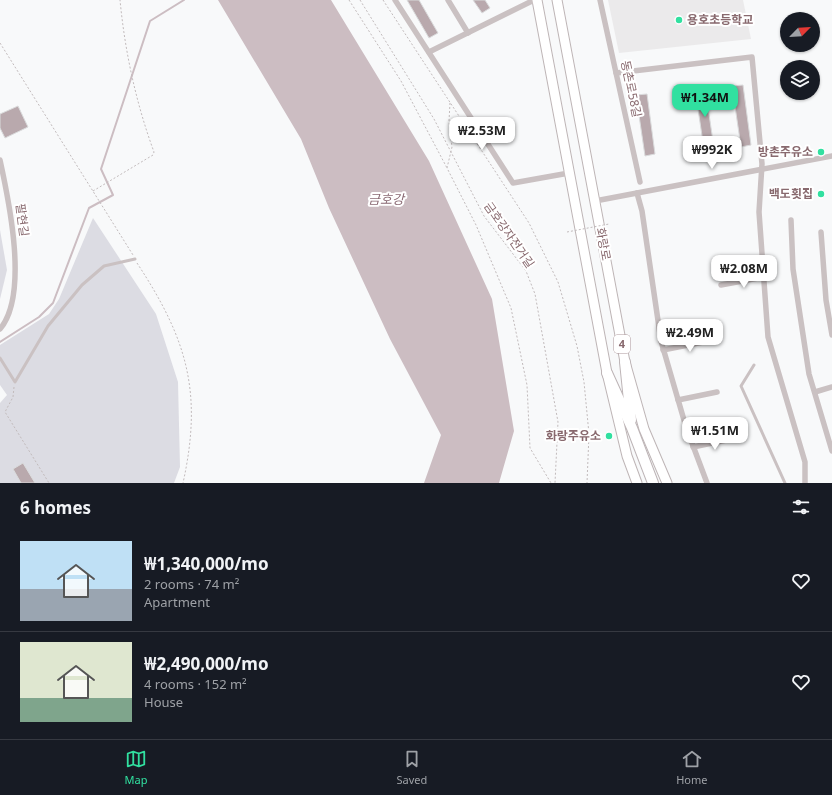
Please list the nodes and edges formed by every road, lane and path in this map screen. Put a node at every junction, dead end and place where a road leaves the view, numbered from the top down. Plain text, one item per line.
1 (120, 0) edge
2 (349, 0) edge
3 (360, 0) edge
4 (383, 0) edge
5 (395, 0) edge
6 (448, 0) edge
7 (534, 0) edge
8 (537, 0) edge
9 (557, 0) edge
10 (600, 0) edge
11 (468, 33) junction
12 (0, 43) edge
13 (429, 52) junction
14 (616, 73) junction
15 (450, 103) junction
16 (452, 153) junction
17 (832, 156) edge
18 (0, 160) edge
19 (447, 168) junction
20 (762, 170) junction
21 (569, 173) junction
22 (640, 182) dead end
23 (93, 191) junction
24 (637, 193) junction
25 (595, 200) junction
26 (791, 220) dead end
27 (609, 224) dead end
28 (567, 232) dead end
29 (821, 232) dead end
30 (135, 259) junction
31 (764, 277) junction
32 (721, 284) dead end
33 (0, 329) edge
34 (832, 335) edge
35 (713, 340) dead end
36 (663, 350) junction
37 (0, 358) edge
38 (625, 362) junction
39 (754, 364) dead end
40 (607, 373) junction
41 (14, 382) junction
42 (832, 387) edge
43 (717, 392) dead end
44 (815, 392) junction
45 (678, 400) junction
46 (632, 428) junction
47 (731, 439) dead end
48 (693, 447) junction
49 (832, 451) edge
50 (49, 483) edge
51 (183, 483) edge
52 (551, 483) edge
53 (555, 483) edge
54 (587, 483) edge
55 (637, 483) edge
56 (653, 483) edge
57 (667, 483) edge
58 (707, 483) edge
59 (785, 483) edge
60 (805, 483) edge

1 - 23 path
2 - 19 path
3 - 16 path, 금호강자전거길
4 - 15 path
5 - 13 street
6 - 11 street
7 - 11 street
8 - 21 main road, 화랑로
9 - 25 main road, 화랑로 / 4
10 - 14 street, 동촌로58길
11 - 13 street
12 - 23 path
13 - 21 street
14 - 20 street
14 - 22 street, 동촌로58길
15 - 16 path
15 - 54 path
16 - 19 path
16 - 53 path, 금호강자전거길
17 - 20 street
18 - 33 street, 팔현길
19 - 52 path
20 - 24 street
20 - 31 street
21 - 40 main road, 화랑로
23 - 30 path
24 - 25 street
24 - 36 street
25 - 38 main road, 화랑로 / 4
26 - 44 street
27 - 28 path, bridge
29 - 34 street
30 - 41 lane
30 - 51 path
31 - 32 street
31 - 60 street
35 - 36 street
36 - 45 street
37 - 41 lane
38 - 46 highway
38 - 57 main road, 화랑로 / 4
39 - 59 lane
40 - 46 highway
40 - 55 main road, 화랑로
41 - 50 path
42 - 44 street
43 - 45 street
44 - 49 street
45 - 48 street
46 - 56 highway
47 - 48 street
48 - 58 street

